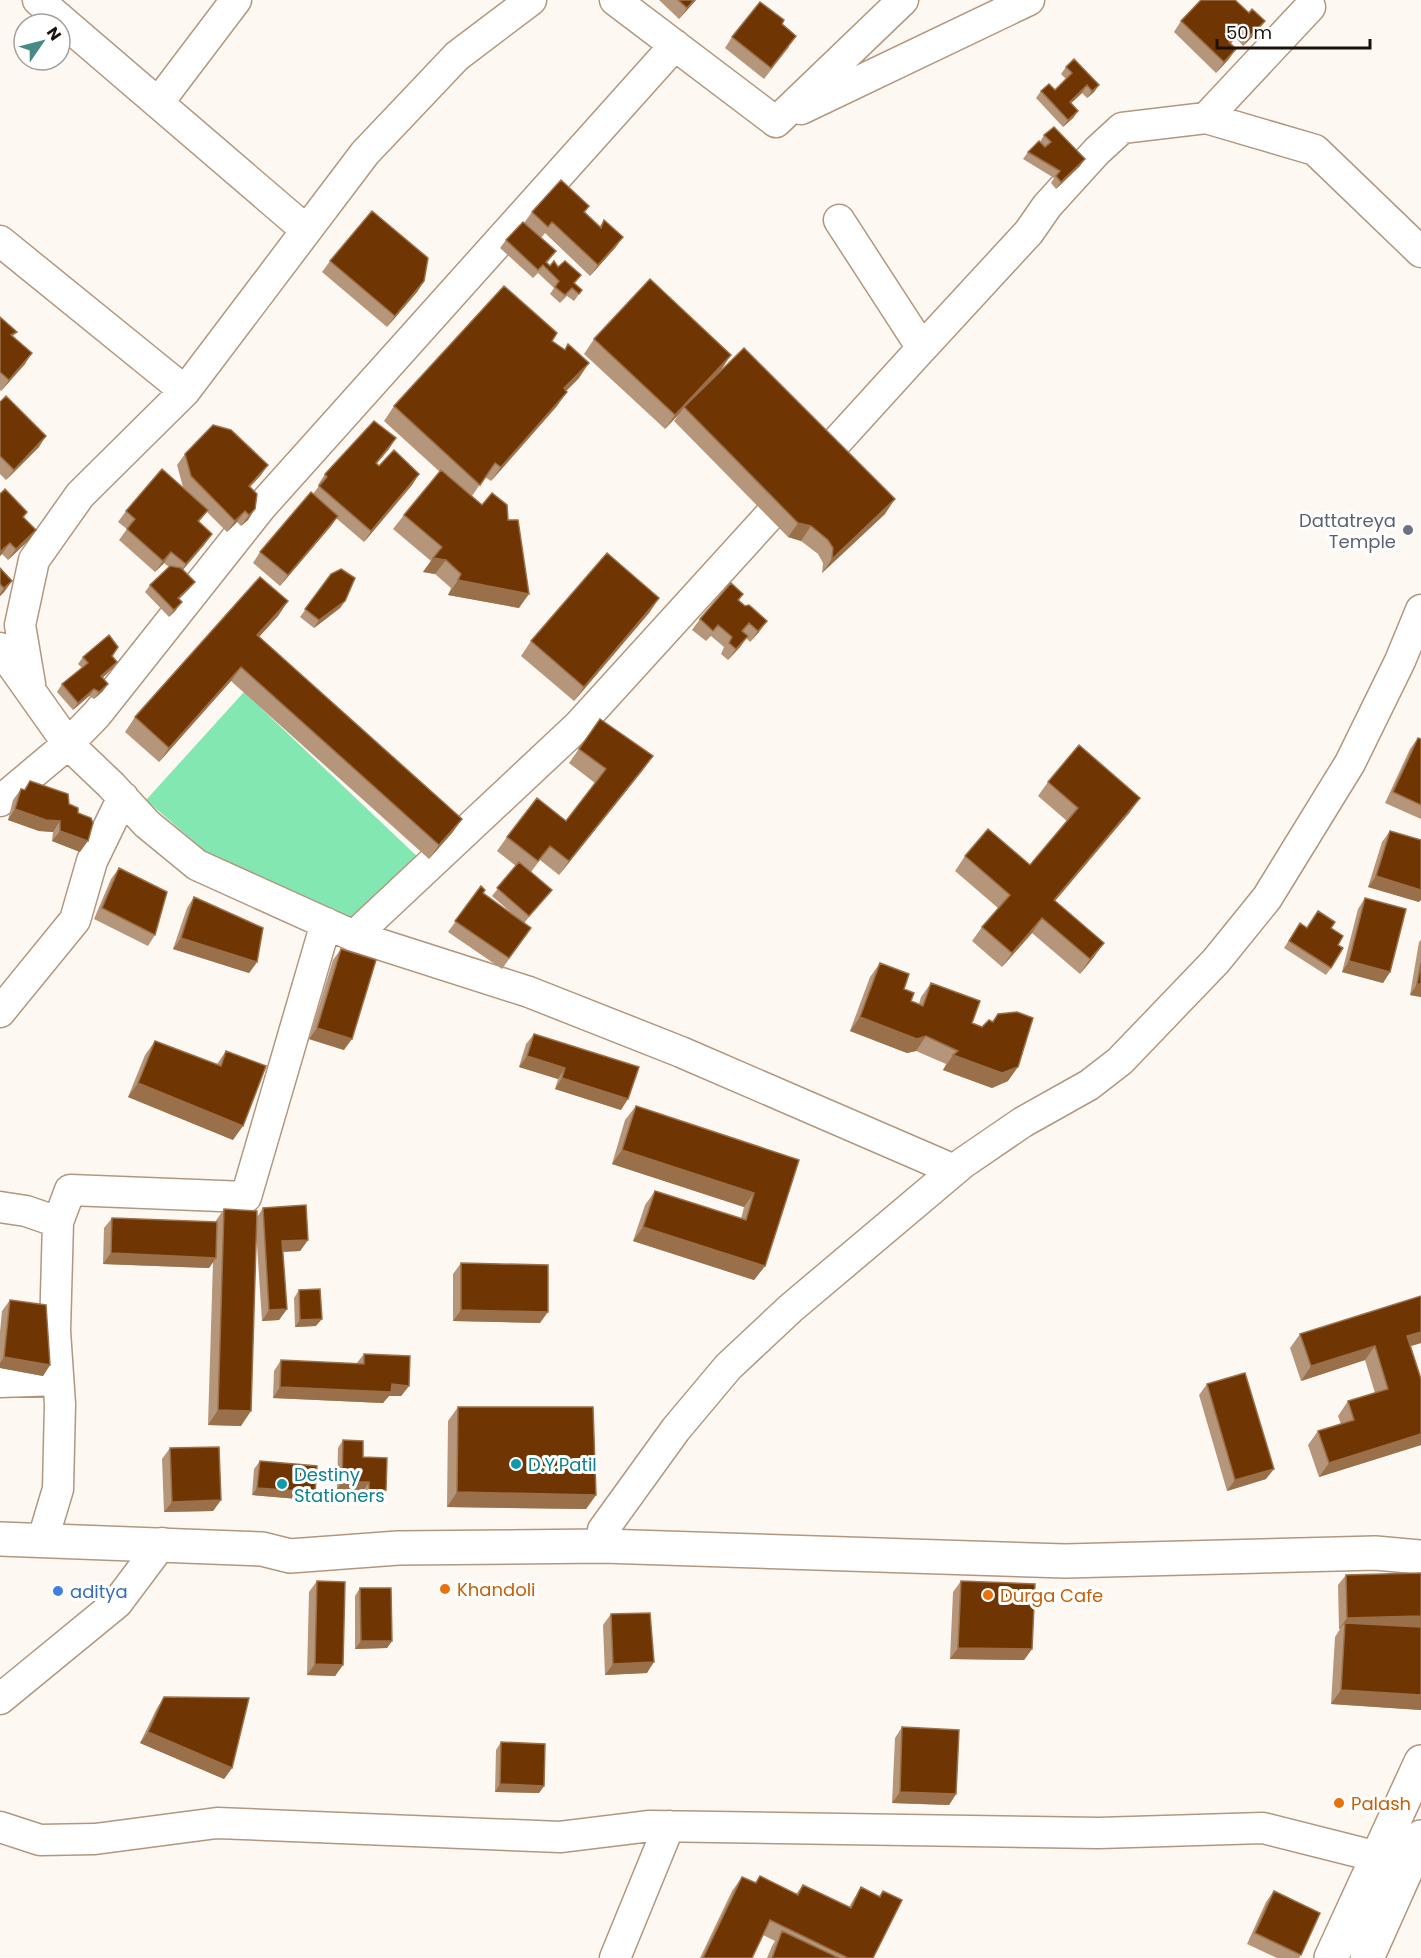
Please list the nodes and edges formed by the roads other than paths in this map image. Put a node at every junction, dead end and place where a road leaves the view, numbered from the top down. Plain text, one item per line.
1 (38, 0) edge
2 (236, 0) edge
3 (531, 0) edge
4 (615, 0) edge
5 (903, 0) edge
6 (1029, 0) edge
7 (1310, 7) dead end
8 (675, 45) junction
9 (158, 103) junction
10 (1206, 118) junction
11 (776, 122) junction
12 (839, 220) dead end
13 (306, 230) junction
14 (0, 241) edge
15 (1421, 252) edge
16 (922, 348) junction
17 (185, 391) junction
18 (1421, 610) edge
19 (0, 648) edge
20 (31, 691) junction
21 (68, 744) junction
22 (123, 797) junction
23 (0, 801) edge
24 (326, 923) junction
25 (354, 936) junction
26 (0, 1012) edge
27 (954, 1170) junction
28 (0, 1207) edge
29 (58, 1222) junction
30 (58, 1380) junction
31 (0, 1382) edge
32 (1421, 1536) edge
33 (603, 1538) junction
34 (0, 1539) edge
35 (43, 1539) junction
36 (162, 1543) junction
37 (1421, 1557) edge
38 (0, 1699) edge
39 (1421, 1761) edge
40 (669, 1826) junction
41 (0, 1828) edge
42 (1421, 1837) edge
43 (1378, 1857) junction
44 (615, 1958) edge
45 (1330, 1958) edge
46 (1367, 1958) edge

1 - 9 street
2 - 9 street
3 - 13 street
4 - 8 street
5 - 11 street
6 - 11 street
7 - 10 street
8 - 11 street
8 - 21 street
9 - 13 street
10 - 15 street
10 - 16 street
12 - 16 street
13 - 17 street
14 - 17 street
16 - 25 street
17 - 20 street
18 - 27 street
19 - 20 street
20 - 21 street
21 - 22 street
21 - 23 street
22 - 24 street
22 - 26 street
24 - 25 street
24 - 29 street
25 - 27 street
27 - 33 street
28 - 29 street
29 - 30 street
30 - 31 street
30 - 35 street
32 - 33 main road
33 - 36 main road
33 - 37 main road
34 - 35 main road
35 - 36 main road
36 - 38 street
39 - 43 main road
40 - 41 street
40 - 43 street
40 - 44 street
42 - 46 main road
43 - 45 main road

